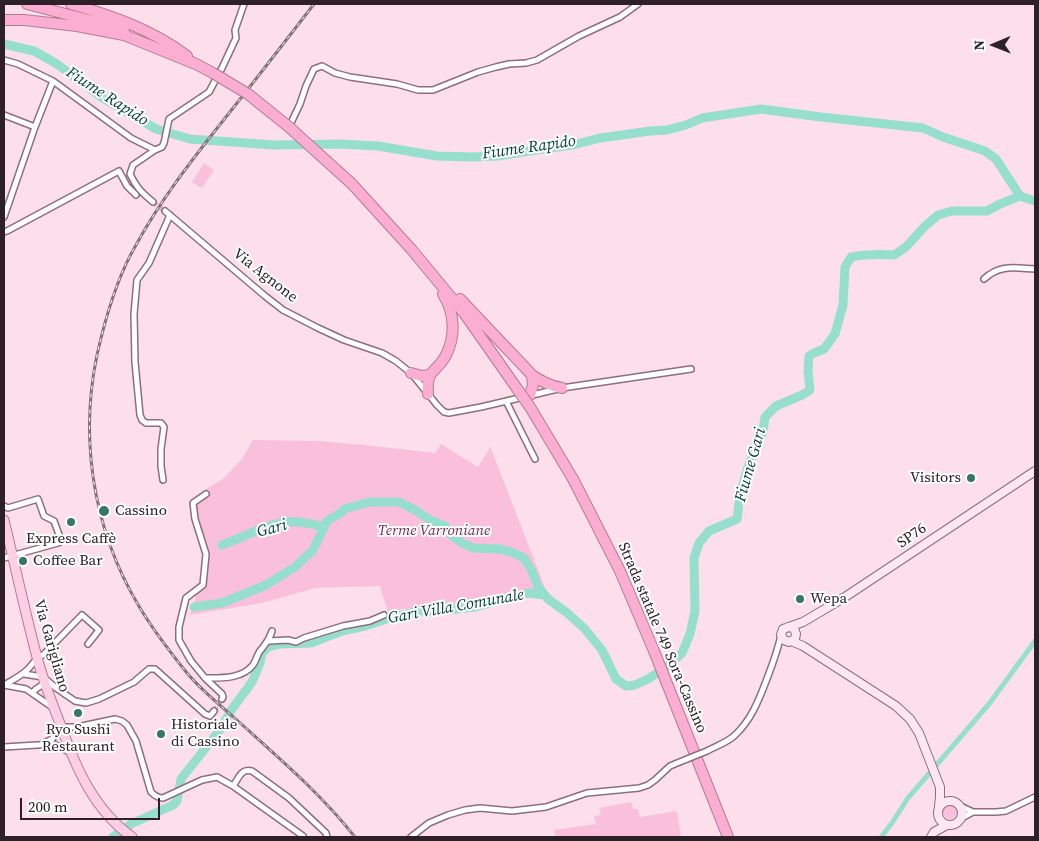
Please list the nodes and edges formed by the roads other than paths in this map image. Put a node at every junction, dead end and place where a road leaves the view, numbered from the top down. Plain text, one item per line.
1 (27, 4) edge
2 (72, 4) edge
3 (244, 4) edge
4 (638, 4) edge
5 (4, 20) edge
6 (4, 60) edge
7 (198, 64) junction
8 (53, 81) junction
9 (4, 115) edge
10 (35, 126) junction
11 (289, 126) junction
12 (155, 150) junction
13 (136, 195) dead end
14 (153, 202) tunnel mouth
15 (165, 211) tunnel mouth
16 (170, 215) junction
17 (4, 217) edge
18 (4, 232) edge
19 (412, 250) junction
20 (1035, 269) edge
21 (984, 279) dead end
22 (691, 369) dead end
23 (411, 373) junction
24 (430, 375) junction
25 (532, 375) junction
26 (562, 388) junction
27 (428, 394) junction
28 (530, 395) junction
29 (506, 401) junction
30 (536, 460) dead end
31 (1035, 471) edge
32 (163, 480) dead end
33 (206, 494) dead end
34 (4, 506) edge
35 (4, 520) edge
36 (11, 556) edge
37 (384, 615) dead end
38 (803, 622) junction
39 (788, 627) junction
40 (272, 632) dead end
41 (781, 635) junction
42 (793, 638) junction
43 (269, 641) junction
44 (88, 644) dead end
45 (778, 648) junction
46 (37, 657) junction
47 (24, 674) junction
48 (205, 678) junction
49 (44, 680) junction
50 (4, 685) edge
51 (32, 693) junction
52 (222, 699) dead end
53 (54, 708) junction
54 (214, 711) dead end
55 (61, 727) junction
56 (42, 744) junction
57 (4, 747) edge
58 (71, 753) junction
59 (233, 786) junction
60 (940, 787) junction
61 (1035, 797) edge
62 (953, 801) junction
63 (939, 806) junction
64 (960, 806) junction
65 (973, 812) junction
66 (938, 815) junction
67 (960, 819) junction
68 (947, 825) junction
69 (932, 835) edge
70 (130, 836) edge
71 (303, 836) dead end
72 (327, 837) edge
73 (411, 837) edge
74 (728, 837) edge

1 - 7 highway, Strada statale 749 Sora-Cassino
2 - 7 highway
3 - 12 street
4 - 11 street
5 - 7 highway
6 - 8 street
7 - 11 highway, Strada statale 749 Sora-Cassino, bridge
8 - 10 street
8 - 12 street
9 - 10 street
10 - 17 street
11 - 19 highway, Strada statale 749 Sora-Cassino, bridge
12 - 14 street
13 - 18 street
15 - 16 street, Via Agnone
16 - 23 street, Via Agnone
16 - 32 street
19 - 24 highway
19 - 25 highway
19 - 74 highway, Strada statale 749 Sora-Cassino, bridge
20 - 21 street
22 - 26 street
23 - 24 highway
23 - 27 street, Via Agnone
24 - 27 highway
25 - 26 highway
25 - 28 highway
26 - 28 street
27 - 29 street, Via Agnone
28 - 29 street
29 - 30 street
31 - 38 street, SP76
33 - 48 street
34 - 36 street
35 - 36 main road, Via Garigliano
36 - 46 main road, Via Garigliano
37 - 43 street
38 - 39 street, SP76
38 - 42 street, SP76
39 - 41 street
39 - 42 street
40 - 43 street
41 - 42 street
41 - 45 street
42 - 45 street
42 - 60 street
43 - 48 street
44 - 46 street
45 - 73 street, bridge
46 - 47 street
46 - 49 main road, Via Garigliano
47 - 49 street
47 - 50 street
48 - 52 street
49 - 51 street
49 - 53 main road, Via Garigliano
49 - 54 street
50 - 51 street
51 - 53 street
53 - 55 main road, Via Garigliano
55 - 56 street
55 - 58 main road, Via Garigliano
55 - 59 street
56 - 57 street
56 - 58 street
58 - 70 main road, Via Garigliano
59 - 71 street
59 - 72 street
60 - 62 street
60 - 63 street
61 - 65 street
62 - 63 street
62 - 64 street
63 - 66 street
64 - 65 street
64 - 67 street
65 - 67 street
66 - 68 street
66 - 69 street
67 - 68 street
68 - 69 street

